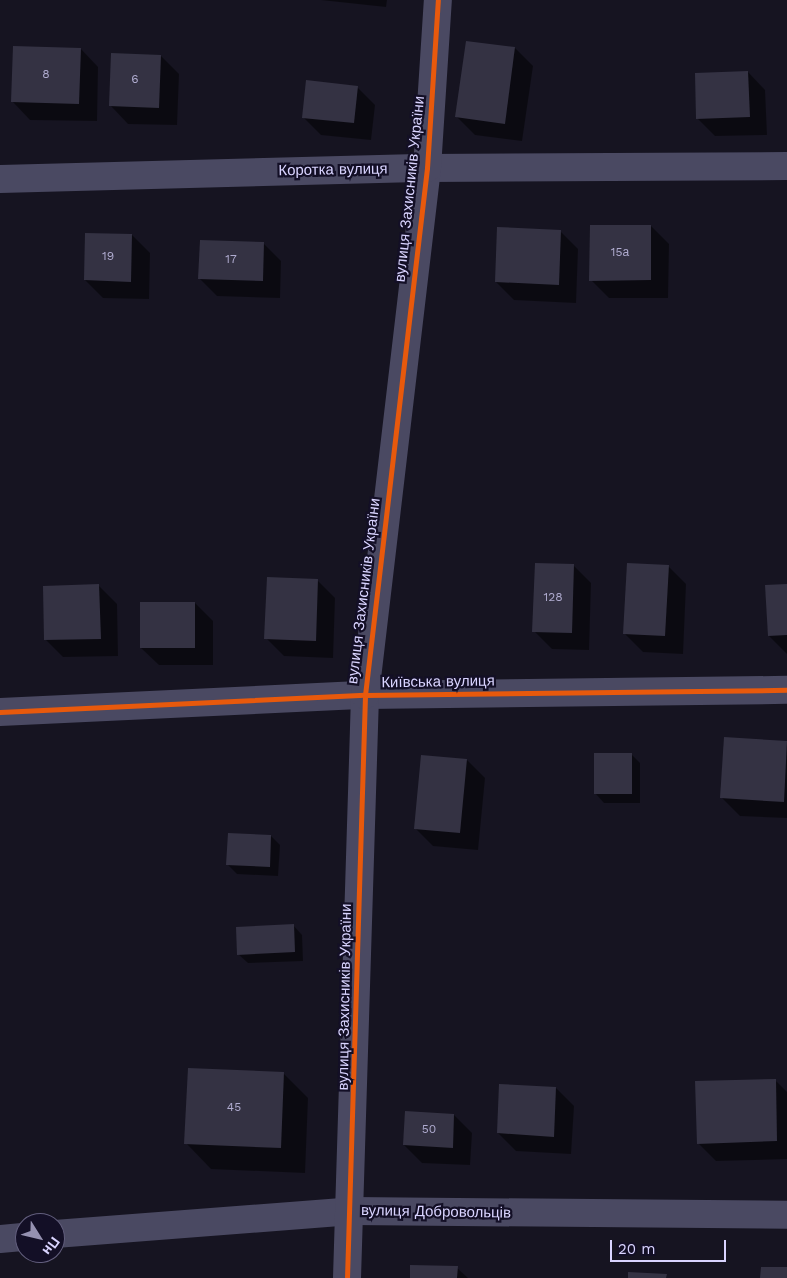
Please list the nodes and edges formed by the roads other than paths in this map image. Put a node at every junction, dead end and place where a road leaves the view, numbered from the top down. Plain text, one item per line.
1 (438, 0) edge
2 (787, 166) edge
3 (426, 168) junction
4 (0, 179) edge
5 (787, 690) edge
6 (365, 695) junction
7 (0, 712) edge
8 (352, 1211) junction
9 (787, 1215) edge
10 (65, 1233) edge
11 (15, 1238) edge
12 (0, 1239) edge
13 (347, 1278) edge

1 - 3 street, вулиця Захисників України
2 - 3 street, Коротка вулиця
3 - 4 street, Коротка вулиця
3 - 6 street, вулиця Захисників України
5 - 6 street, Київська вулиця
6 - 7 street, Київська вулиця
6 - 8 street, вулиця Захисників України
8 - 9 street, вулиця Добровольців
8 - 10 street, вулиця Добровольців
8 - 13 street, вулиця Захисників України
11 - 12 street

